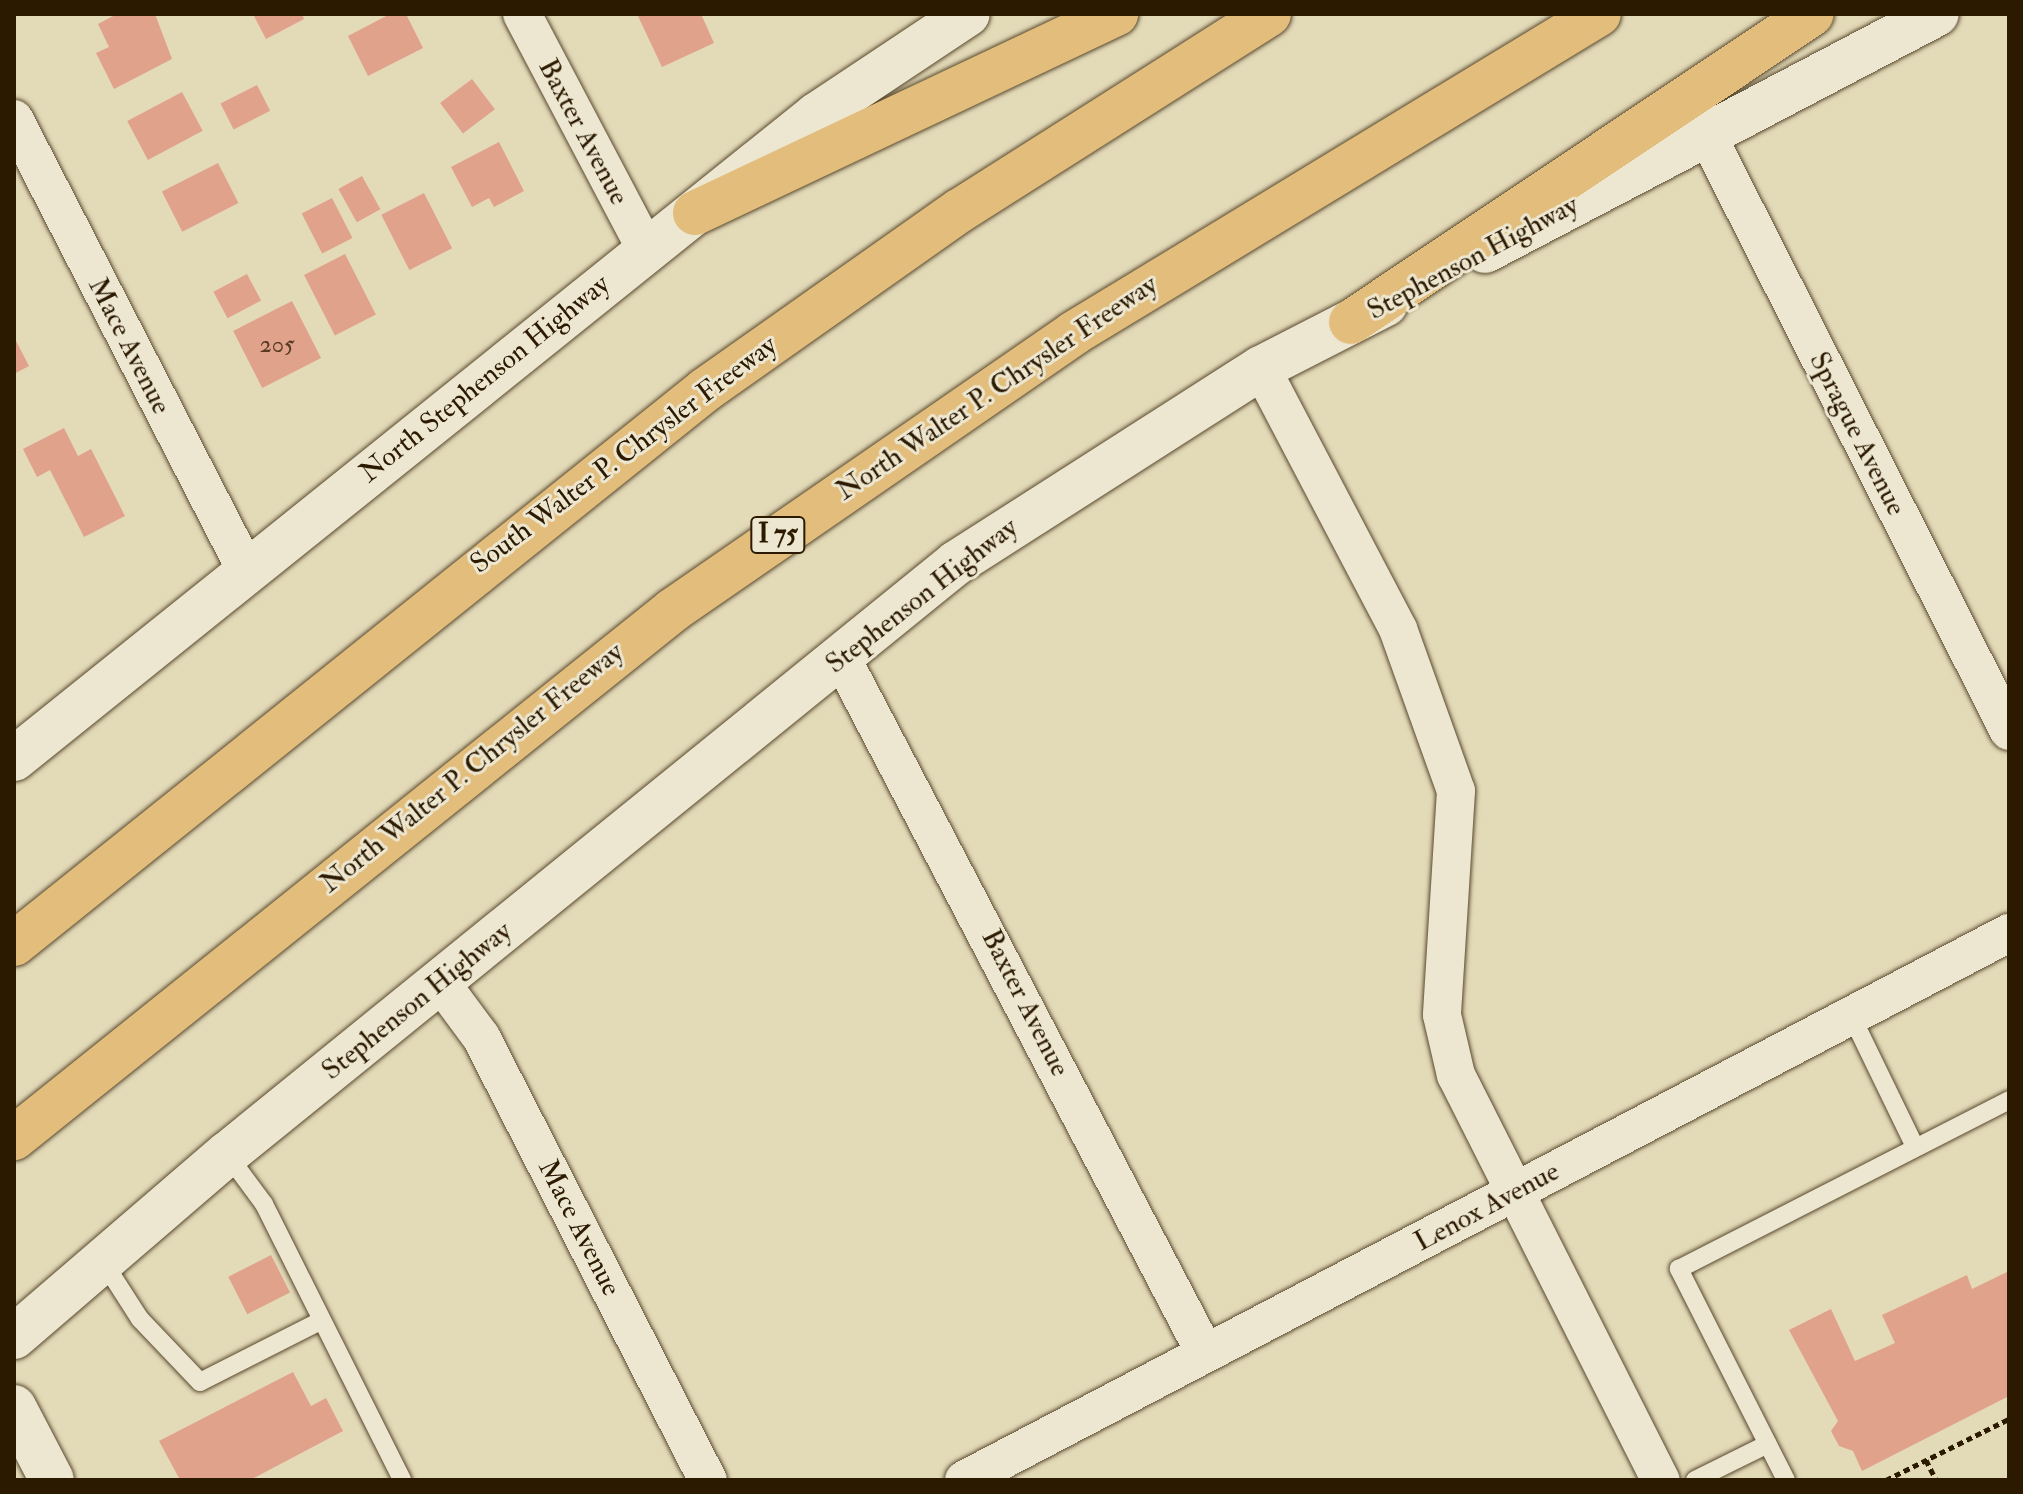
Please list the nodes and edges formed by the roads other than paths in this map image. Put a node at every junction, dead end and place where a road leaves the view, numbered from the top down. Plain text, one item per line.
1 (522, 14) edge
2 (968, 14) edge
3 (1116, 14) edge
4 (1269, 14) edge
5 (1599, 14) edge
6 (1812, 14) edge
7 (1937, 14) edge
8 (14, 119) edge
9 (1707, 135) junction
10 (695, 213) junction
11 (646, 249) junction
12 (1351, 322) junction
13 (1261, 368) junction
14 (247, 572) junction
15 (841, 657) junction
16 (2009, 731) edge
17 (14, 759) edge
18 (2009, 933) edge
19 (14, 944) edge
20 (441, 983) junction
21 (1852, 1017) junction
22 (2009, 1100) edge
23 (14, 1138) edge
24 (1915, 1147) junction
25 (227, 1154) junction
26 (1513, 1194) junction
27 (104, 1263) junction
28 (320, 1321) junction
29 (14, 1337) edge
30 (1205, 1353) junction
31 (14, 1407) edge
32 (1768, 1444) junction
33 (52, 1480) edge
34 (402, 1480) edge
35 (708, 1480) edge
36 (964, 1480) edge
37 (1661, 1480) edge
38 (1695, 1480) edge
39 (1786, 1480) edge

1 - 11 street, Baxter Avenue
2 - 10 main road, North Stephenson Highway
3 - 10 highway
4 - 19 highway, South Walter P. Chrysler Freeway
5 - 23 highway, North Walter P. Chrysler Freeway / I 75
6 - 12 highway
7 - 9 main road, Stephenson Highway
8 - 14 street, Mace Avenue
9 - 12 main road, Stephenson Highway
9 - 16 street, Sprague Avenue
10 - 11 main road, North Stephenson Highway
11 - 14 main road, North Stephenson Highway
12 - 13 main road, Stephenson Highway
13 - 15 main road, Stephenson Highway
13 - 26 street
14 - 17 main road, North Stephenson Highway
15 - 20 main road, Stephenson Highway
15 - 30 street, Baxter Avenue
18 - 21 street, Lenox Avenue
20 - 25 main road, Stephenson Highway
20 - 35 street, Mace Avenue
21 - 24 lane
21 - 26 street, Lenox Avenue
22 - 24 lane
24 - 32 lane
25 - 27 main road, Stephenson Highway
25 - 28 lane
26 - 30 street, Lenox Avenue
26 - 37 street
27 - 28 lane
27 - 29 main road, Stephenson Highway
28 - 34 lane
30 - 36 street, Lenox Avenue
31 - 33 main road
32 - 38 lane
32 - 39 lane

